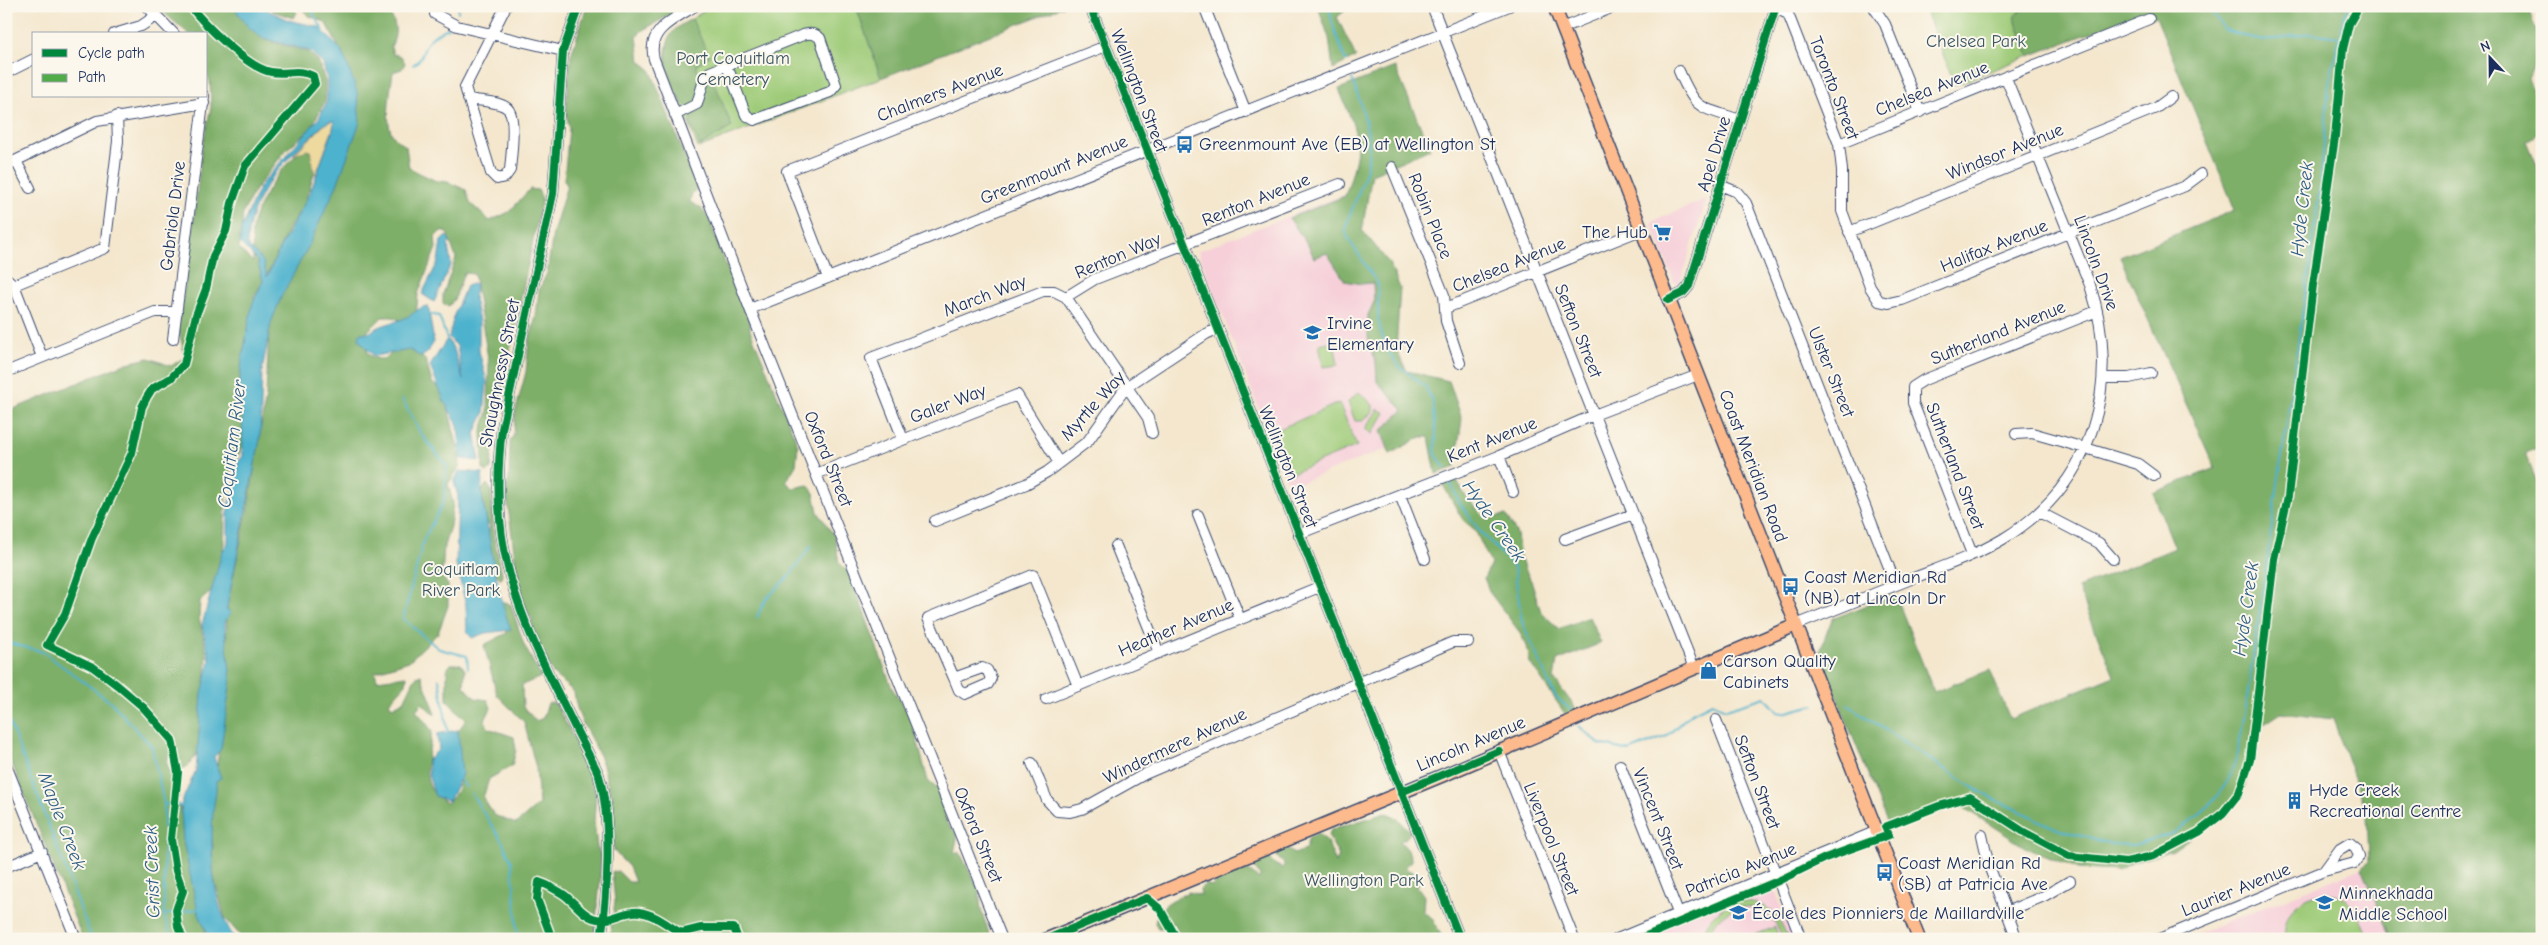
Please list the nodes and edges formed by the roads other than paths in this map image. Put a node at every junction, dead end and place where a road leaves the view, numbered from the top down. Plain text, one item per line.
1 (147, 6) edge
2 (506, 6) edge
3 (579, 6) edge
4 (695, 6) edge
5 (1090, 6) edge
6 (1432, 6) edge
7 (1509, 6) edge
8 (1554, 6) edge
9 (1616, 6) edge
10 (1207, 7) edge
11 (1776, 7) edge
12 (1875, 9) dead end
13 (436, 14) dead end
14 (156, 16) junction
15 (2149, 19) dead end
16 (1562, 28) junction
17 (121, 32) edge
18 (172, 32) edge
19 (1443, 33) junction
20 (490, 34) junction
21 (1106, 46) junction
22 (563, 51) junction
23 (32, 60) edge
24 (727, 66) junction
25 (1679, 71) dead end
26 (6, 73) edge
27 (2006, 78) junction
28 (2171, 97) dead end
29 (468, 99) junction
30 (204, 100) edge
31 (1246, 112) junction
32 (1920, 112) junction
33 (675, 115) junction
34 (117, 116) junction
35 (1740, 120) junction
36 (1839, 144) junction
37 (1146, 151) junction
38 (2038, 156) junction
39 (11, 162) edge
40 (1392, 167) dead end
41 (2201, 174) dead end
42 (1340, 184) dead end
43 (1720, 185) junction
44 (30, 188) dead end
45 (1641, 230) junction
46 (1849, 232) junction
47 (2069, 234) junction
48 (1184, 246) junction
49 (1536, 272) junction
50 (828, 278) junction
51 (10, 281) edge
52 (1066, 297) junction
53 (1668, 300) junction
54 (1879, 301) joint
55 (1446, 308) junction
56 (750, 309) junction
57 (2098, 311) junction
58 (177, 312) junction
59 (1217, 329) junction
60 (173, 339) dead end
61 (42, 357) junction
62 (1460, 363) dead end
63 (6, 372) edge
64 (2151, 373) dead end
65 (1698, 375) junction
66 (2104, 378) junction
67 (1126, 387) junction
68 (1912, 389) joint
69 (1594, 415) junction
70 (1152, 433) dead end
71 (2016, 434) dead end
72 (903, 439) junction
73 (2085, 448) junction
74 (1499, 456) junction
75 (1059, 463) junction
76 (816, 474) junction
77 (2154, 476) dead end
78 (1513, 492) dead end
79 (1400, 495) junction
80 (2039, 512) junction
81 (1633, 514) junction
82 (1198, 515) dead end
83 (935, 521) dead end
84 (1298, 534) junction
85 (1565, 539) dead end
86 (1116, 546) dead end
87 (1972, 554) junction
88 (2113, 558) dead end
89 (1425, 559) dead end
90 (1896, 585) junction
91 (1319, 587) junction
92 (1240, 619) junction
93 (1796, 625) junction
94 (1468, 642) dead end
95 (1159, 653) junction
96 (1694, 668) junction
97 (954, 678) dead end
98 (1357, 682) junction
99 (1078, 686) junction
100 (1046, 699) dead end
101 (1716, 720) dead end
102 (1498, 752) junction
103 (1032, 763) dead end
104 (6, 764) edge
105 (1620, 765) dead end
106 (1401, 792) junction
107 (1877, 831) junction
108 (1982, 835) dead end
109 (42, 852) junction
110 (6, 867) edge
111 (2324, 871) dead end
112 (1775, 873) junction
113 (2070, 882) dead end
114 (2006, 912) junction
115 (1678, 913) junction
116 (76, 939) edge
117 (601, 939) edge
118 (1002, 939) edge
119 (1047, 939) edge
120 (1460, 939) edge
121 (1574, 939) edge
122 (1617, 939) edge
123 (1801, 939) edge
124 (1919, 939) edge
125 (2017, 939) edge
126 (2159, 939) edge

1 - 14 street
2 - 20 street
3 - 22 street, Shaughnessy Street
4 - 33 street, Oxford Street
5 - 21 street, Wellington Street
6 - 19 street, Sefton Street
7 - 19 street, Greenmount Avenue
8 - 16 main road, Coast Meridian Road
9 - 16 street
10 - 31 street
11 - 35 street, Apel Drive
11 - 36 street, Toronto Street
12 - 32 street
13 - 20 street
14 - 17 street
14 - 18 street
15 - 27 street, Chelsea Avenue
16 - 45 main road, Coast Meridian Road
19 - 31 street, Greenmount Avenue
19 - 49 street, Sefton Street
20 - 22 street
20 - 29 street
21 - 37 street, Wellington Street
21 - 50 street, Chalmers Avenue
22 - 117 street, Shaughnessy Street
23 - 26 street
24 - 24 street
24 - 33 street
25 - 35 street
27 - 32 street, Chelsea Avenue
27 - 38 street, Lincoln Drive
28 - 38 street, Windsor Avenue
29 - 29 street
30 - 34 street
30 - 58 street, Gabriola Drive
31 - 37 street, Greenmount Avenue
32 - 36 street, Chelsea Avenue
33 - 56 street, Oxford Street
34 - 39 street
34 - 51 street
35 - 43 street, Apel Drive
36 - 46 street, Toronto Street
37 - 48 street, Wellington Street
37 - 50 street, Greenmount Avenue
38 - 46 street, Windsor Avenue
38 - 47 street, Lincoln Drive
39 - 44 street
40 - 55 street, Robin Place
41 - 47 street, Halifax Avenue
42 - 48 street, Renton Avenue
43 - 53 street, Apel Drive
43 - 90 street, Ulster Street
45 - 49 street, Chelsea Avenue
45 - 53 main road, Coast Meridian Road
46 - 54 street, Toronto Street
47 - 54 street, Halifax Avenue
47 - 57 street, Lincoln Drive
48 - 52 street, Renton Way
48 - 59 street, Wellington Street
49 - 55 street, Chelsea Avenue
49 - 69 street, Sefton Street
50 - 56 street, Greenmount Avenue
51 - 61 street
52 - 67 street
52 - 72 street, March Way
53 - 65 main road, Coast Meridian Road
55 - 62 street, Robin Place
56 - 76 street, Oxford Street
57 - 66 street, Lincoln Drive
57 - 68 street, Sutherland Avenue
58 - 60 street, Gabriola Drive
58 - 61 street
59 - 67 street, Myrtle Way
59 - 84 street, Wellington Street
61 - 63 street
64 - 66 street
65 - 69 street, Kent Avenue
65 - 93 main road, Coast Meridian Road
66 - 73 street, Lincoln Drive
67 - 70 street
67 - 75 street, Myrtle Way
68 - 87 street, Sutherland Street
69 - 74 street, Kent Avenue
69 - 81 street, Sefton Street
71 - 73 street
72 - 75 street, Galer Way
72 - 76 street, Galer Way
73 - 77 street
73 - 80 street, Lincoln Drive
74 - 78 street
74 - 79 street, Kent Avenue
75 - 83 street, Myrtle Way
76 - 118 street, Oxford Street
79 - 84 street, Kent Avenue
79 - 89 street
80 - 87 street, Lincoln Drive
80 - 88 street
81 - 85 street
81 - 96 street, Sefton Street
82 - 92 street
84 - 91 street, Wellington Street
86 - 95 street
87 - 90 street, Lincoln Drive
90 - 93 street, Lincoln Drive
91 - 92 street, Heather Avenue
91 - 98 street, Wellington Street
92 - 95 street, Heather Avenue
93 - 96 main road, Lincoln Avenue
93 - 107 main road, Coast Meridian Road
94 - 98 street
95 - 99 street, Heather Avenue
96 - 102 main road, Lincoln Avenue
97 - 99 street
98 - 103 street, Windermere Avenue
98 - 106 street, Wellington Street
99 - 100 street, Heather Avenue
101 - 112 street, Sefton Street
102 - 106 main road, Lincoln Avenue
102 - 121 street, Liverpool Street
104 - 109 street
105 - 115 street, Vincent Street
106 - 119 main road, Lincoln Avenue
106 - 120 street, Wellington Street
107 - 112 street, Patricia Avenue
107 - 124 main road, Coast Meridian Road
108 - 114 street
109 - 110 street
109 - 116 street
111 - 126 street, Laurier Avenue
112 - 115 street, Patricia Avenue
112 - 123 street, Sefton Street
113 - 114 street
114 - 125 street
115 - 122 street, Patricia Avenue

